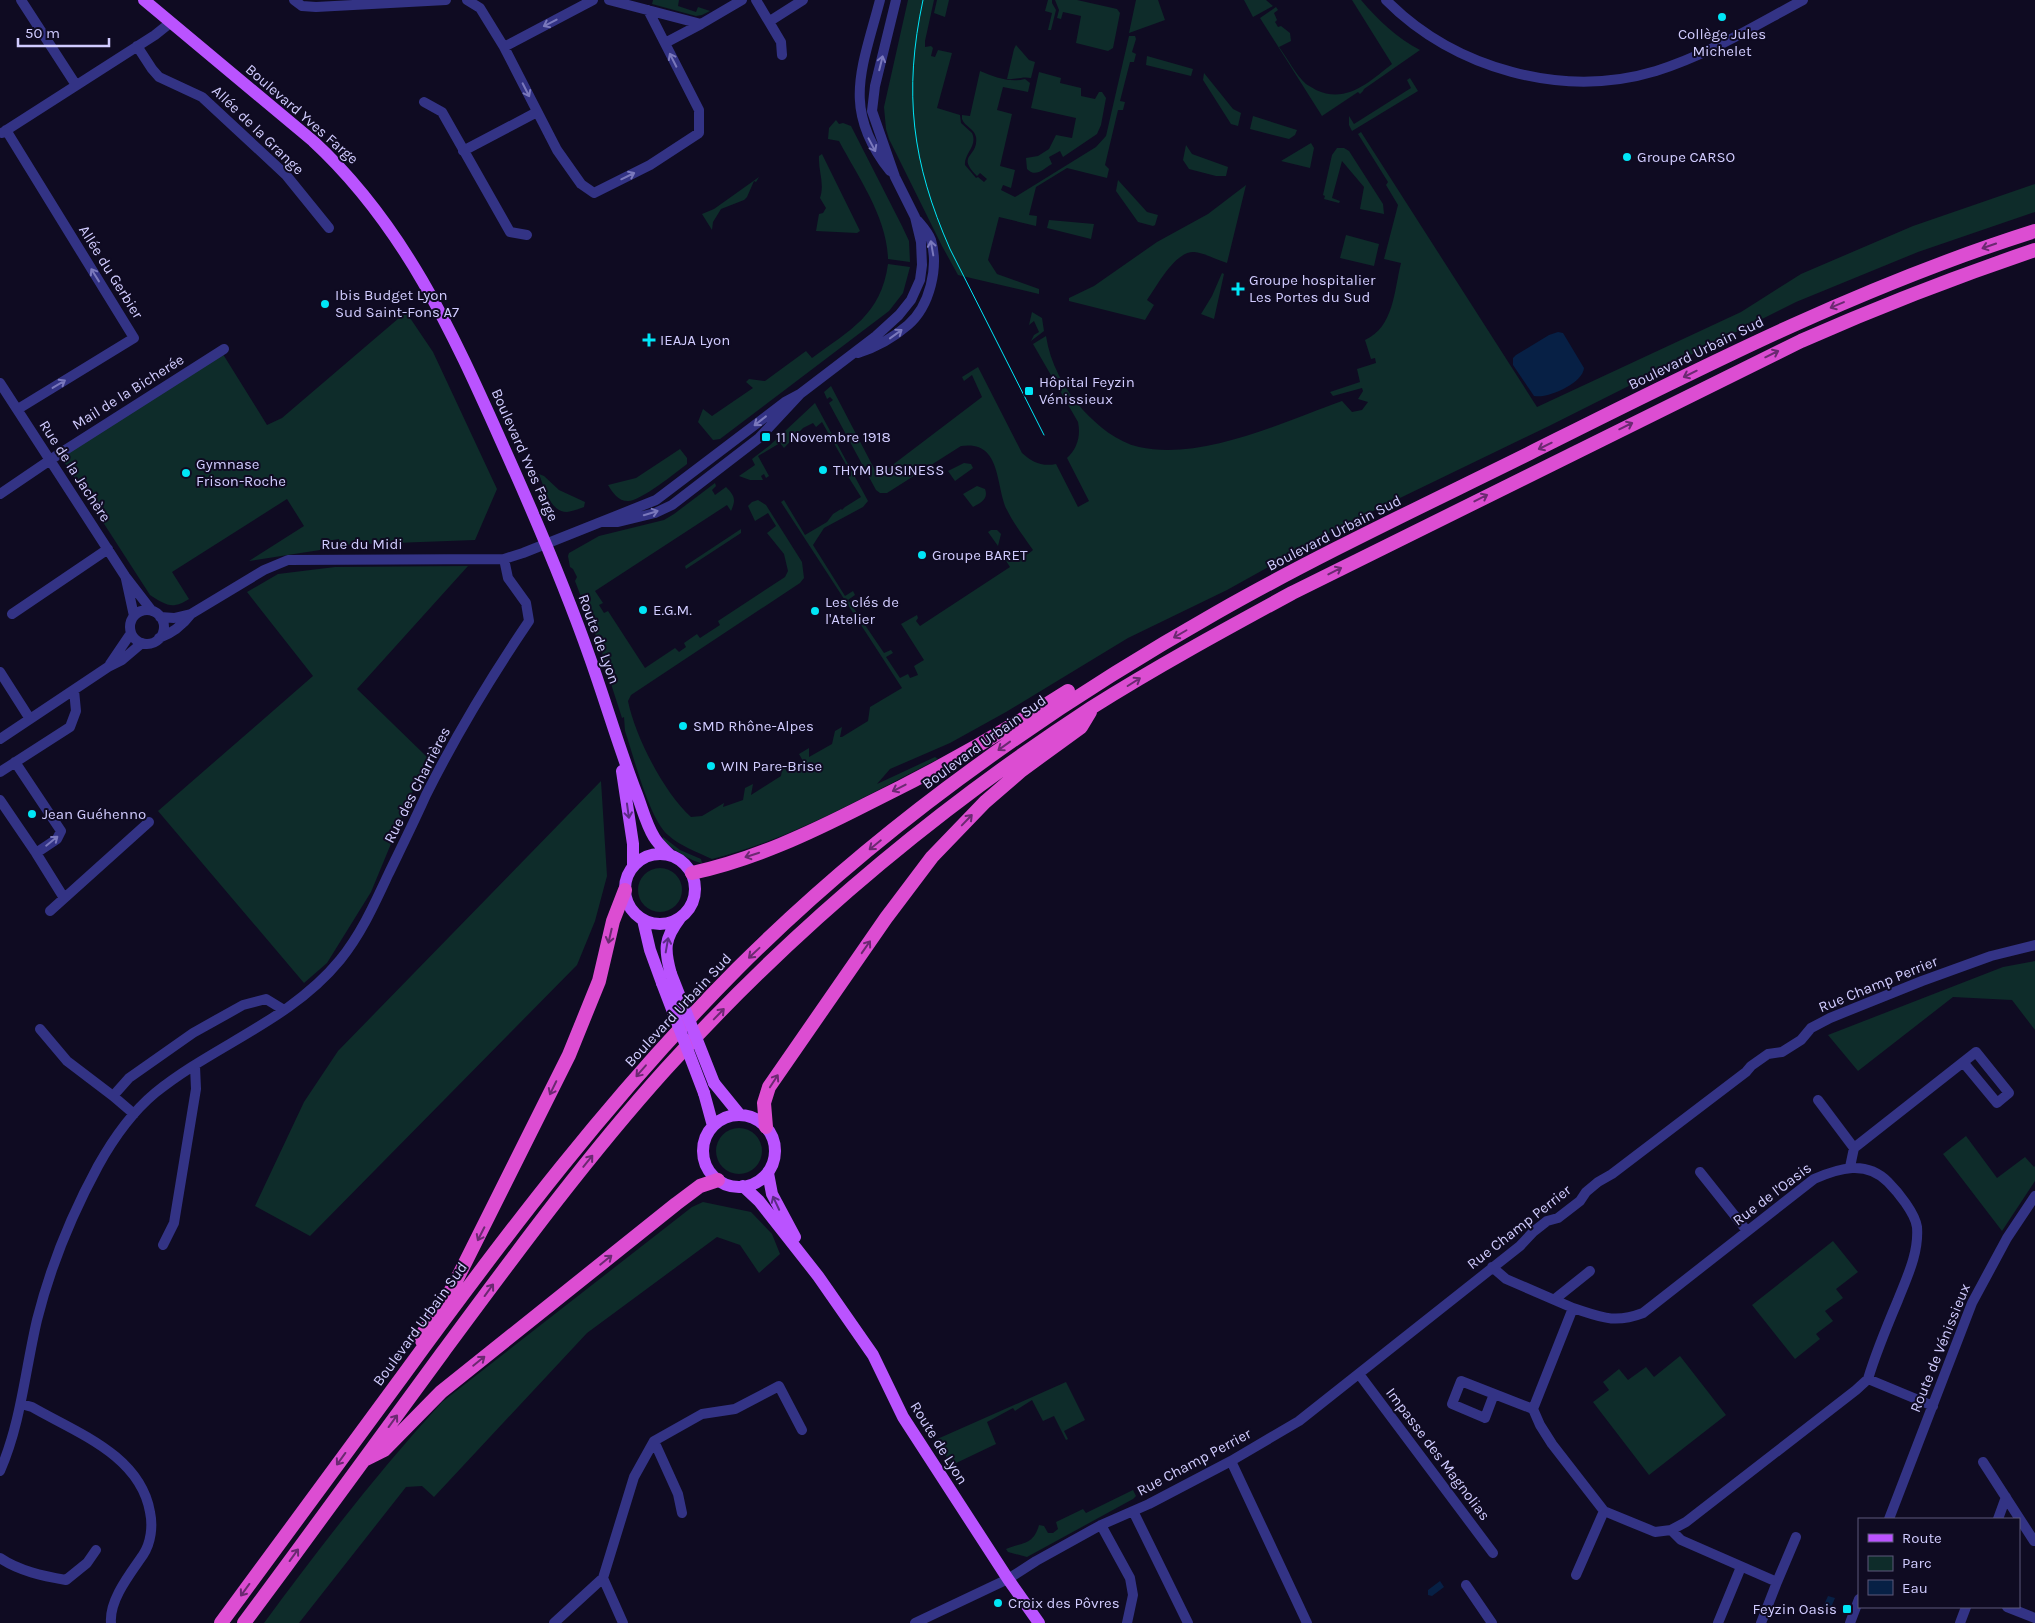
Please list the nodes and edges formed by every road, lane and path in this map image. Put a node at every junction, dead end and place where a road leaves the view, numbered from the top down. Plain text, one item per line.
1 (21, 0) edge
2 (144, 0) edge
3 (294, 0) edge
4 (446, 0) edge
5 (467, 0) edge
6 (593, 0) edge
7 (608, 0) edge
8 (742, 0) edge
9 (756, 0) edge
10 (803, 0) edge
11 (880, 0) edge
12 (896, 0) edge
13 (1386, 0) edge
14 (1803, 0) edge
15 (648, 10) junction
16 (770, 21) junction
17 (170, 23) junction
18 (701, 24) junction
19 (665, 43) junction
20 (138, 46) junction
21 (504, 47) junction
22 (782, 55) dead end
23 (76, 85) junction
24 (424, 102) dead end
25 (537, 112) junction
26 (3, 132) edge
27 (464, 151) junction
28 (896, 177) junction
29 (329, 228) dead end
30 (2035, 231) edge
31 (527, 235) dead end
32 (2035, 250) edge
33 (224, 349) dead end
34 (0, 383) edge
35 (18, 409) junction
36 (50, 462) junction
37 (0, 494) edge
38 (546, 544) junction
39 (108, 549) junction
40 (504, 559) junction
41 (125, 576) junction
42 (12, 614) dead end
43 (156, 614) junction
44 (191, 614) junction
45 (134, 616) junction
46 (131, 633) junction
47 (159, 638) junction
48 (142, 643) junction
49 (108, 667) junction
50 (0, 672) edge
51 (1102, 680) junction
52 (74, 690) junction
53 (1092, 708) junction
54 (30, 719) junction
55 (0, 739) edge
56 (619, 746) junction
57 (15, 762) junction
58 (0, 772) edge
59 (0, 800) edge
60 (149, 822) dead end
61 (36, 853) junction
62 (670, 856) junction
63 (633, 867) junction
64 (692, 873) junction
65 (625, 890) junction
66 (64, 898) junction
67 (50, 911) dead end
68 (680, 918) junction
69 (643, 920) junction
70 (2035, 945) edge
71 (284, 1010) junction
72 (40, 1029) dead end
73 (1963, 1062) junction
74 (195, 1066) junction
75 (113, 1096) junction
76 (1818, 1100) dead end
77 (134, 1114) junction
78 (740, 1115) junction
79 (714, 1126) junction
80 (766, 1127) junction
81 (1854, 1148) junction
82 (1850, 1167) junction
83 (1700, 1172) dead end
84 (768, 1173) junction
85 (718, 1180) junction
86 (743, 1186) junction
87 (2035, 1196) edge
88 (1747, 1232) junction
89 (163, 1245) dead end
90 (1492, 1267) junction
91 (1590, 1270) dead end
92 (818, 1276) junction
93 (1554, 1299) junction
94 (1573, 1308) junction
95 (422, 1349) junction
96 (1359, 1374) junction
97 (1868, 1379) junction
98 (1494, 1394) dead end
99 (21, 1404) junction
100 (1932, 1406) junction
101 (1534, 1409) junction
102 (802, 1430) dead end
103 (654, 1441) junction
104 (364, 1460) junction
105 (1231, 1461) junction
106 (1983, 1462) dead end
107 (0, 1471) edge
108 (2006, 1498) junction
109 (1133, 1511) junction
110 (1604, 1511) junction
111 (682, 1513) dead end
112 (1890, 1518) edge
113 (1998, 1518) edge
114 (2019, 1518) edge
115 (2020, 1519) edge
116 (1101, 1526) junction
117 (1671, 1530) junction
118 (1796, 1536) dead end
119 (2034, 1540) edge
120 (96, 1550) dead end
121 (1494, 1553) dead end
122 (0, 1558) edge
123 (1741, 1567) junction
124 (1576, 1575) dead end
125 (603, 1578) junction
126 (1008, 1579) junction
127 (1777, 1582) junction
128 (1466, 1585) dead end
129 (1858, 1603) edge
130 (1966, 1608) edge
131 (2010, 1608) edge
132 (2035, 1618) edge
133 (111, 1623) edge
134 (221, 1623) edge
135 (244, 1623) edge
136 (554, 1623) edge
137 (623, 1623) edge
138 (915, 1623) edge
139 (1039, 1623) edge
140 (1127, 1623) edge
141 (1188, 1623) edge
142 (1307, 1623) edge
143 (1492, 1623) edge
144 (1718, 1623) edge
145 (1761, 1623) edge
146 (1850, 1623) edge
147 (1960, 1623) edge

1 - 23 street
2 - 17 main road, Boulevard Yves Farge
3 - 4 street
5 - 21 street
6 -> 21 street
7 - 15 street
8 - 18 street
9 - 16 street
10 - 16 street
11 -> 28 street
28 -> 12 street
13 - 14 street
15 - 18 street
15 - 19 street
16 - 22 street
17 - 20 street
17 - 38 main road, Boulevard Yves Farge
18 - 19 street
25 -> 19 street
20 - 23 street
20 - 29 street, Allée de la Grange
21 -> 25 street
23 - 26 street
24 - 27 street
25 - 27 street
35 -> 26 street, Allée du Gerbier
27 - 31 street
28 - 38 street, Rue du Midi
30 -> 51 highway, Boulevard Urbain Sud
53 -> 32 highway
33 - 36 street, Mail de la Bicherée
34 - 35 street, Rue de la Jachère
35 - 36 street, Rue de la Jachère
36 - 37 street, Mail de la Bicherée
36 - 39 street, Rue de la Jachère
38 - 40 street, Rue du Midi
38 - 56 main road, Route de Lyon
39 - 41 street, Rue de la Jachère
39 - 42 street
40 - 44 street, Rue du Midi
40 - 71 street, Rue des Charrières
41 - 43 street, Rue de la Jachère
41 - 45 street, Rue de la Jachère
43 - 44 street, Rue du Midi
43 - 45 street
43 - 47 street
44 - 47 street, Rue du Midi
45 - 46 street
46 - 48 street
46 - 49 street
47 - 48 street
48 - 49 street
49 - 52 street
50 - 54 street
51 -> 64 highway
51 -> 95 highway, Boulevard Urbain Sud
52 - 54 street
52 - 57 street
80 -> 53 highway
104 -> 53 highway
54 - 55 street
56 - 62 main road, Route de Lyon
56 -> 63 main road, Route de Lyon
57 - 58 street
61 -> 57 street
59 - 61 street
60 - 66 street
61 - 66 street
62 - 63 main road
62 - 64 main road
63 - 65 main road
64 - 68 main road
65 - 69 main road
65 -> 95 highway
66 - 67 street
68 - 69 main road
78 -> 68 main road, bridge
69 - 79 main road, bridge
70 - 90 street, Rue Champ Perrier
71 - 74 street, Rue des Charrières
71 - 75 street
72 - 75 street
73 - 73 street
73 - 81 street
74 - 77 street, Rue des Charrières
74 - 89 street
75 - 77 street
76 - 81 street
77 - 99 street, Rue des Charrières
78 - 79 main road
78 - 80 main road
79 - 85 main road
80 - 84 main road
81 - 82 street
82 - 88 street, Rue de l'Oasis
82 - 97 street
83 - 88 street
84 - 86 main road
92 -> 84 main road, Route de Lyon
85 - 86 main road
104 -> 85 highway
86 - 92 main road, Route de Lyon
87 - 100 street, Route de Vénissieux
88 - 94 street, Rue de l'Oasis
90 - 93 street, Rue de l'Oasis
90 - 96 street, Rue Champ Perrier
91 - 93 street
92 - 126 main road, Route de Lyon
93 - 94 street, Rue de l'Oasis
94 - 101 street
95 -> 134 highway, Boulevard Urbain Sud
96 - 105 street, Rue Champ Perrier
96 - 121 street, Impasse des Magnolias
97 - 100 street
97 - 117 street
98 - 101 street
99 - 107 street, Rue des Charrières
99 - 133 street
100 - 112 street, Route de Vénissieux
101 - 110 street
102 - 103 street
103 - 111 street
103 - 125 street
135 -> 104 highway
105 - 109 street, Rue Champ Perrier
105 - 142 street
106 - 108 street
108 - 113 street
108 - 114 street
109 - 116 street, Rue Champ Perrier
109 - 141 street
110 - 117 street
110 - 124 street
115 - 119 street
116 - 126 street, Rue Champ Perrier
116 - 140 street
117 - 123 street
118 - 127 street
120 - 122 street
123 - 127 street
123 - 144 street
125 - 136 street
125 - 137 street
126 - 138 street, Rue Champ Perrier
126 - 139 main road, Route de Lyon
127 - 145 street
128 - 143 street
129 - 146 street
130 - 147 street
131 - 132 street

